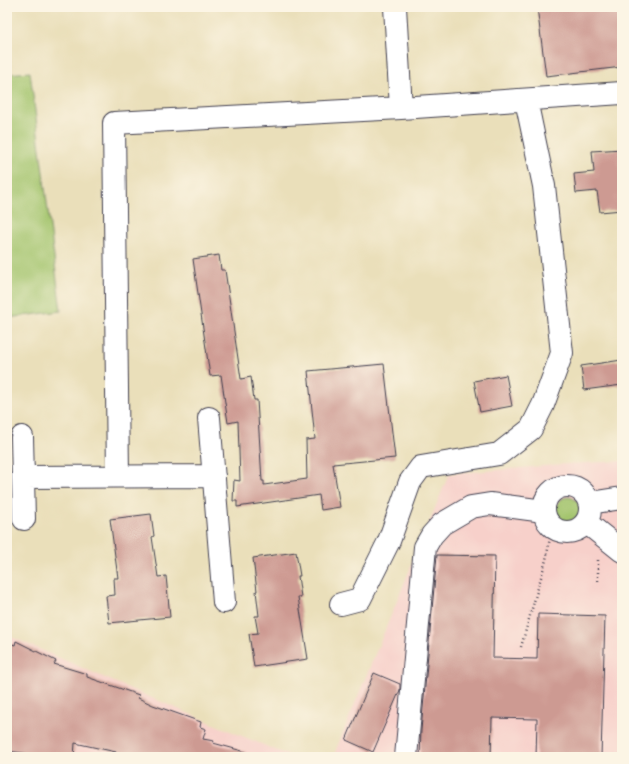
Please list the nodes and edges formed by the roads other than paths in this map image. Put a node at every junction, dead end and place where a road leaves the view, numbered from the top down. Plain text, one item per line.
1 (395, 7) edge
2 (622, 93) edge
3 (526, 100) junction
4 (401, 108) junction
5 (209, 418) dead end
6 (22, 437) dead end
7 (23, 476) junction
8 (118, 476) junction
9 (214, 476) junction
10 (622, 498) edge
11 (588, 513) junction
12 (24, 519) dead end
13 (548, 519) junction
14 (622, 551) edge
15 (224, 602) dead end
16 (341, 604) dead end
17 (406, 757) edge

1 - 4 lane
2 - 3 lane
3 - 4 lane
3 - 16 lane
4 - 8 lane
5 - 9 lane
6 - 7 lane
7 - 8 lane
7 - 12 lane
8 - 9 lane
9 - 15 lane
10 - 11 lane
11 - 13 lane
11 - 13 lane
11 - 14 lane
13 - 17 lane

